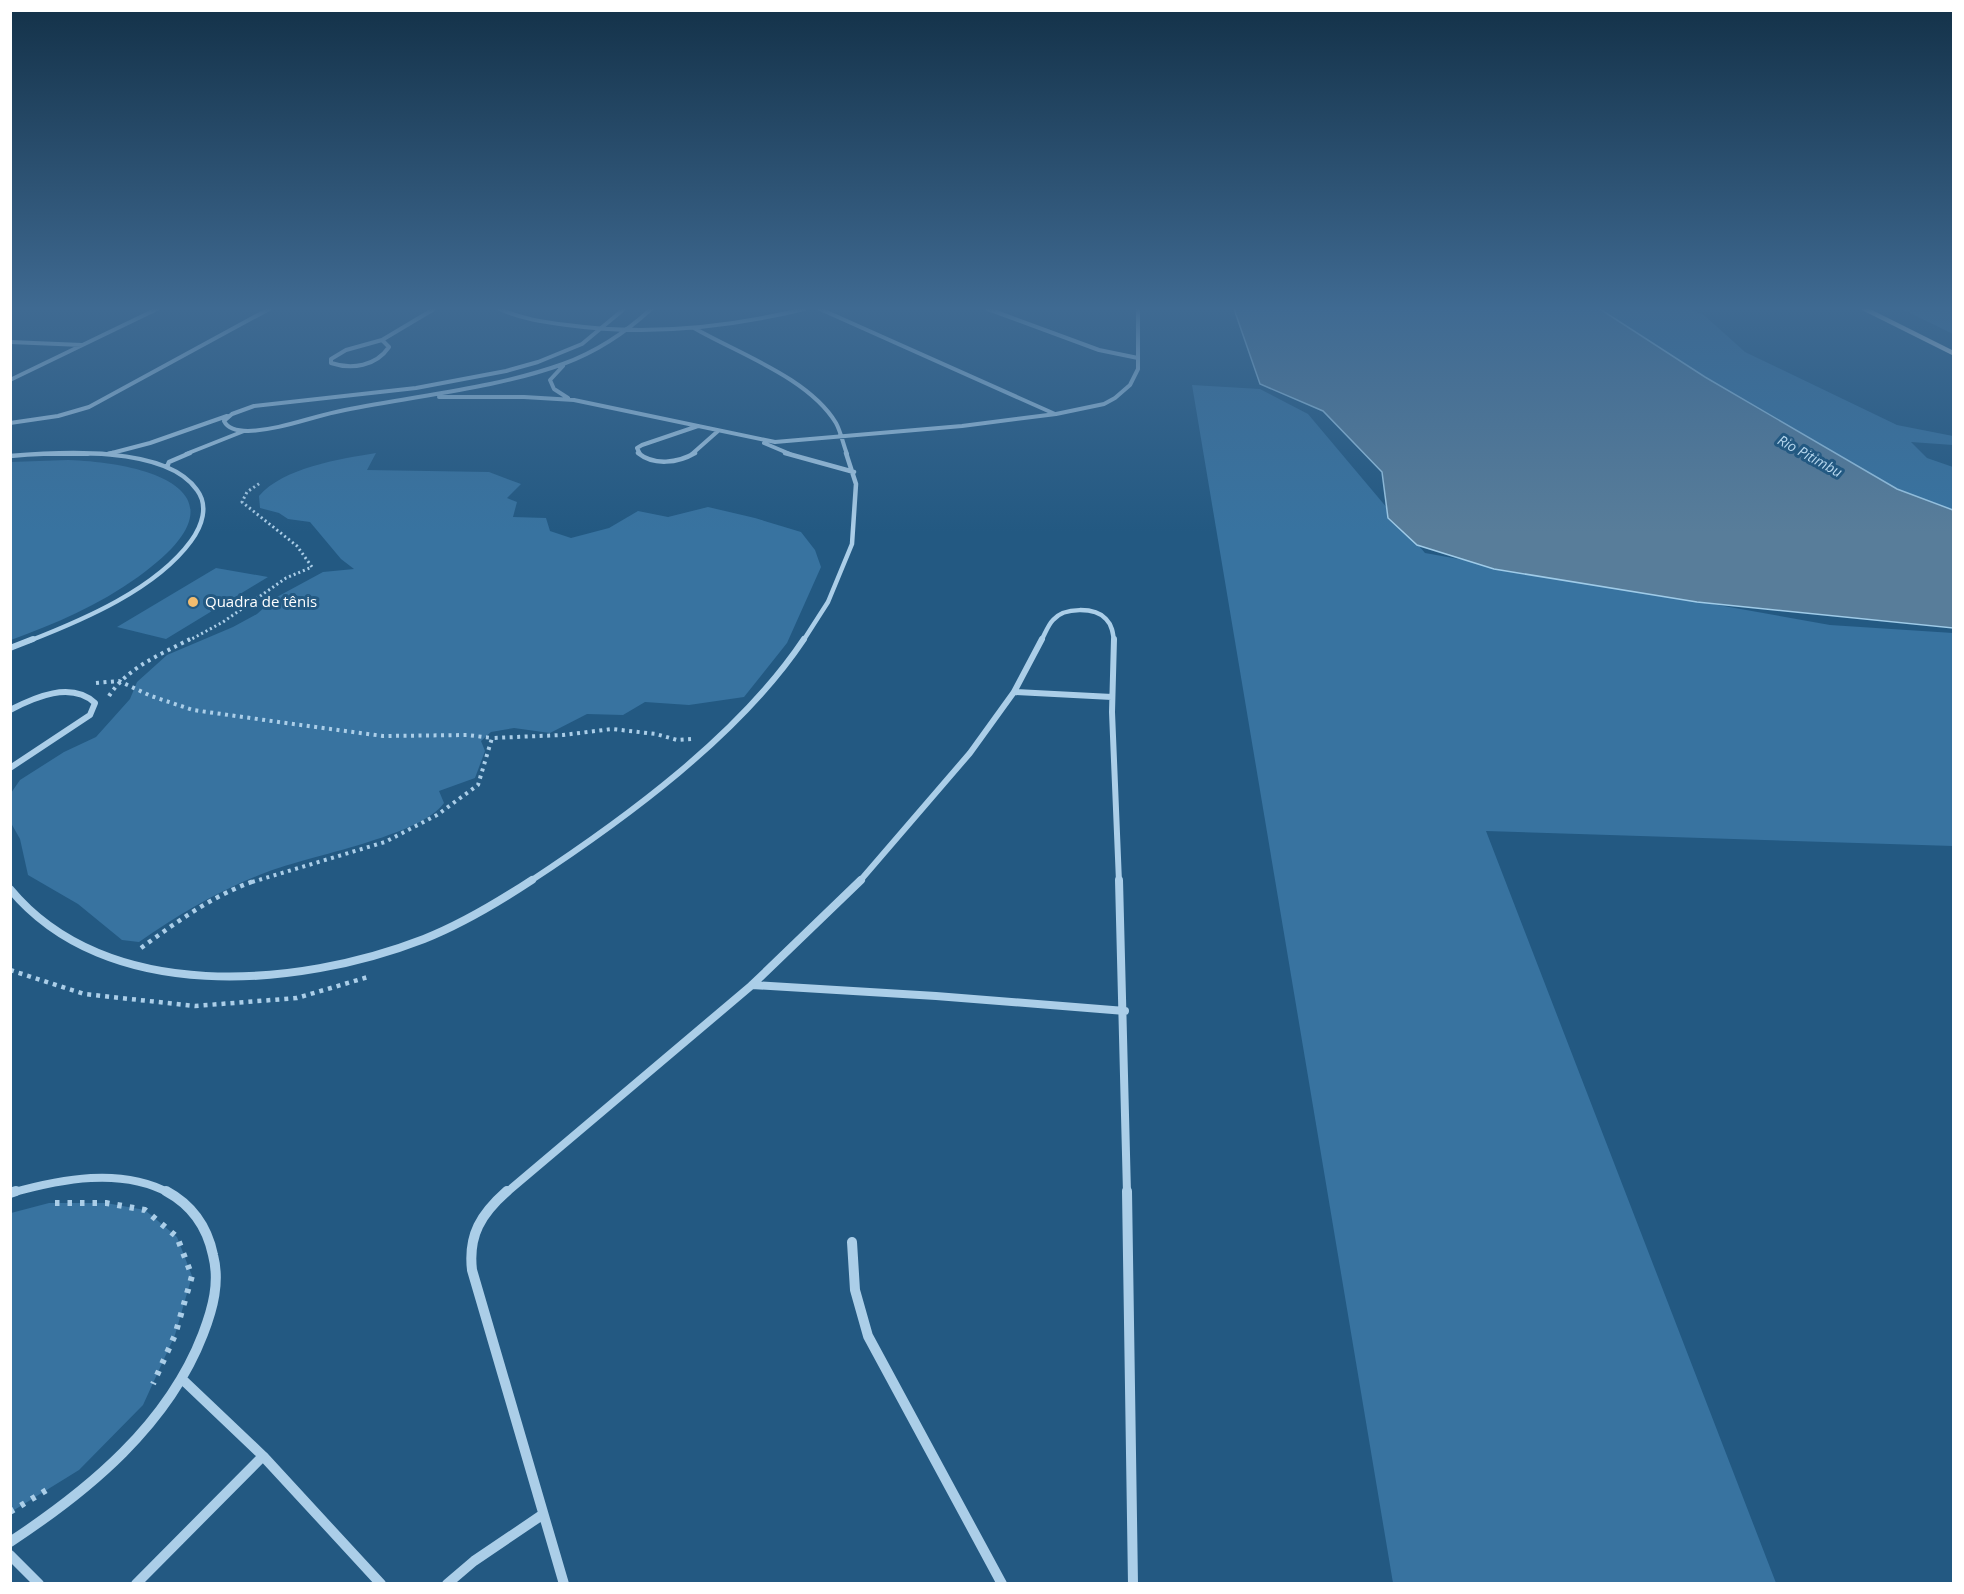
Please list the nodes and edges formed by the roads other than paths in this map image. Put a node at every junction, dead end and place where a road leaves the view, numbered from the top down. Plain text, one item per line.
1 (132, 383) edge
2 (440, 383) edge
3 (487, 383) edge
4 (552, 383) edge
5 (792, 383) edge
6 (987, 383) edge
7 (1132, 383) edge
8 (417, 398) junction
9 (574, 400) junction
10 (232, 414) junction
11 (1056, 414) junction
12 (10, 423) edge
13 (699, 426) junction
14 (245, 431) junction
15 (719, 431) junction
16 (842, 437) junction
17 (758, 440) junction
18 (104, 455) junction
19 (10, 456) edge
20 (166, 467) junction
21 (854, 472) junction
22 (10, 648) edge
23 (1014, 692) junction
24 (1112, 697) junction
25 (10, 710) edge
26 (10, 768) edge
27 (10, 889) edge
28 (752, 985) junction
29 (1125, 1011) junction
30 (10, 1193) edge
31 (852, 1242) dead end
32 (182, 1379) junction
33 (263, 1456) junction
34 (542, 1515) junction
35 (10, 1542) edge
36 (10, 1555) edge
37 (39, 1584) edge
38 (136, 1584) edge
39 (381, 1584) edge
40 (447, 1584) edge
41 (564, 1584) edge
42 (1002, 1584) edge
43 (1133, 1584) edge

1 - 12 street
2 - 10 street
3 - 8 street
4 - 9 street
5 - 16 street
6 - 11 street
7 - 11 street
8 - 9 street
8 - 14 street
9 - 13 street
10 - 14 street
10 - 18 street
11 - 16 street
13 - 15 street
13 - 15 street
14 - 20 street
15 - 17 street
16 - 17 street
16 - 21 street
17 - 21 street
18 - 19 street
18 - 20 street
20 - 22 street
21 - 27 street
23 - 24 street
23 - 24 street
23 - 28 street
24 - 29 street
25 - 26 street
28 - 29 street
28 - 34 street
29 - 43 street
30 - 32 street
31 - 42 street
32 - 33 street
32 - 35 street
33 - 38 street
33 - 39 street
34 - 40 street
34 - 41 street
36 - 37 street

